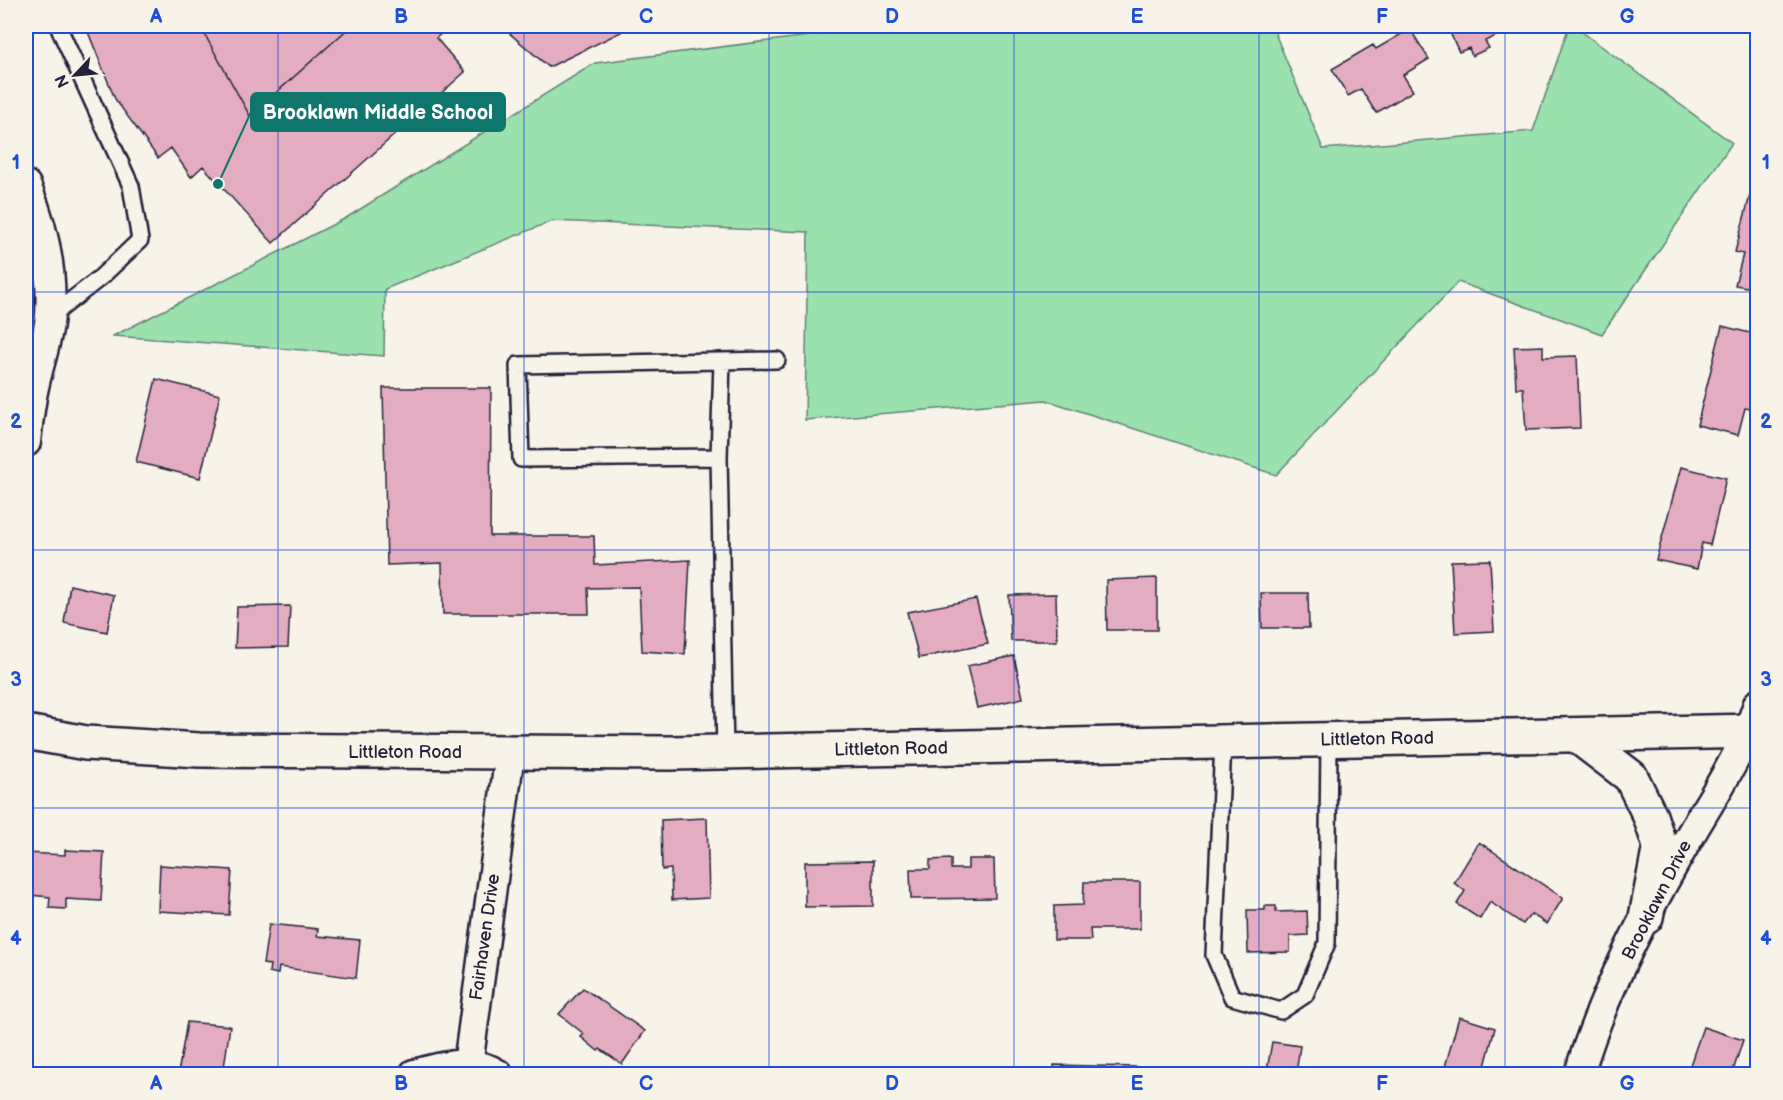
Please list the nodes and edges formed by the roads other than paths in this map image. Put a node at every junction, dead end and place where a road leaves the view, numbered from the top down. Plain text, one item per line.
1 (58, 26) edge
2 (26, 185) edge
3 (50, 317) junction
4 (777, 360) dead end
5 (722, 362) junction
6 (26, 442) edge
7 (719, 457) junction
8 (1755, 722) edge
9 (26, 732) edge
10 (1576, 735) junction
11 (1329, 740) junction
12 (1223, 742) junction
13 (725, 752) junction
14 (510, 753) junction
15 (1646, 917) junction
16 (468, 1065) junction
17 (414, 1074) edge
18 (498, 1074) edge
19 (1580, 1074) edge

1 - 3 lane
2 - 3 street
3 - 6 street
4 - 5 lane
5 - 7 lane
5 - 7 lane
7 - 13 lane
8 - 10 main road, Littleton Road
8 - 15 street, Brooklawn Drive
9 - 14 main road, Littleton Road
10 - 11 main road, Littleton Road
10 - 15 main road
11 - 12 main road, Littleton Road
11 - 12 lane
12 - 13 main road, Littleton Road
13 - 14 main road, Littleton Road
14 - 16 street, Fairhaven Drive
15 - 19 street, Brooklawn Drive
16 - 17 street
16 - 18 street

